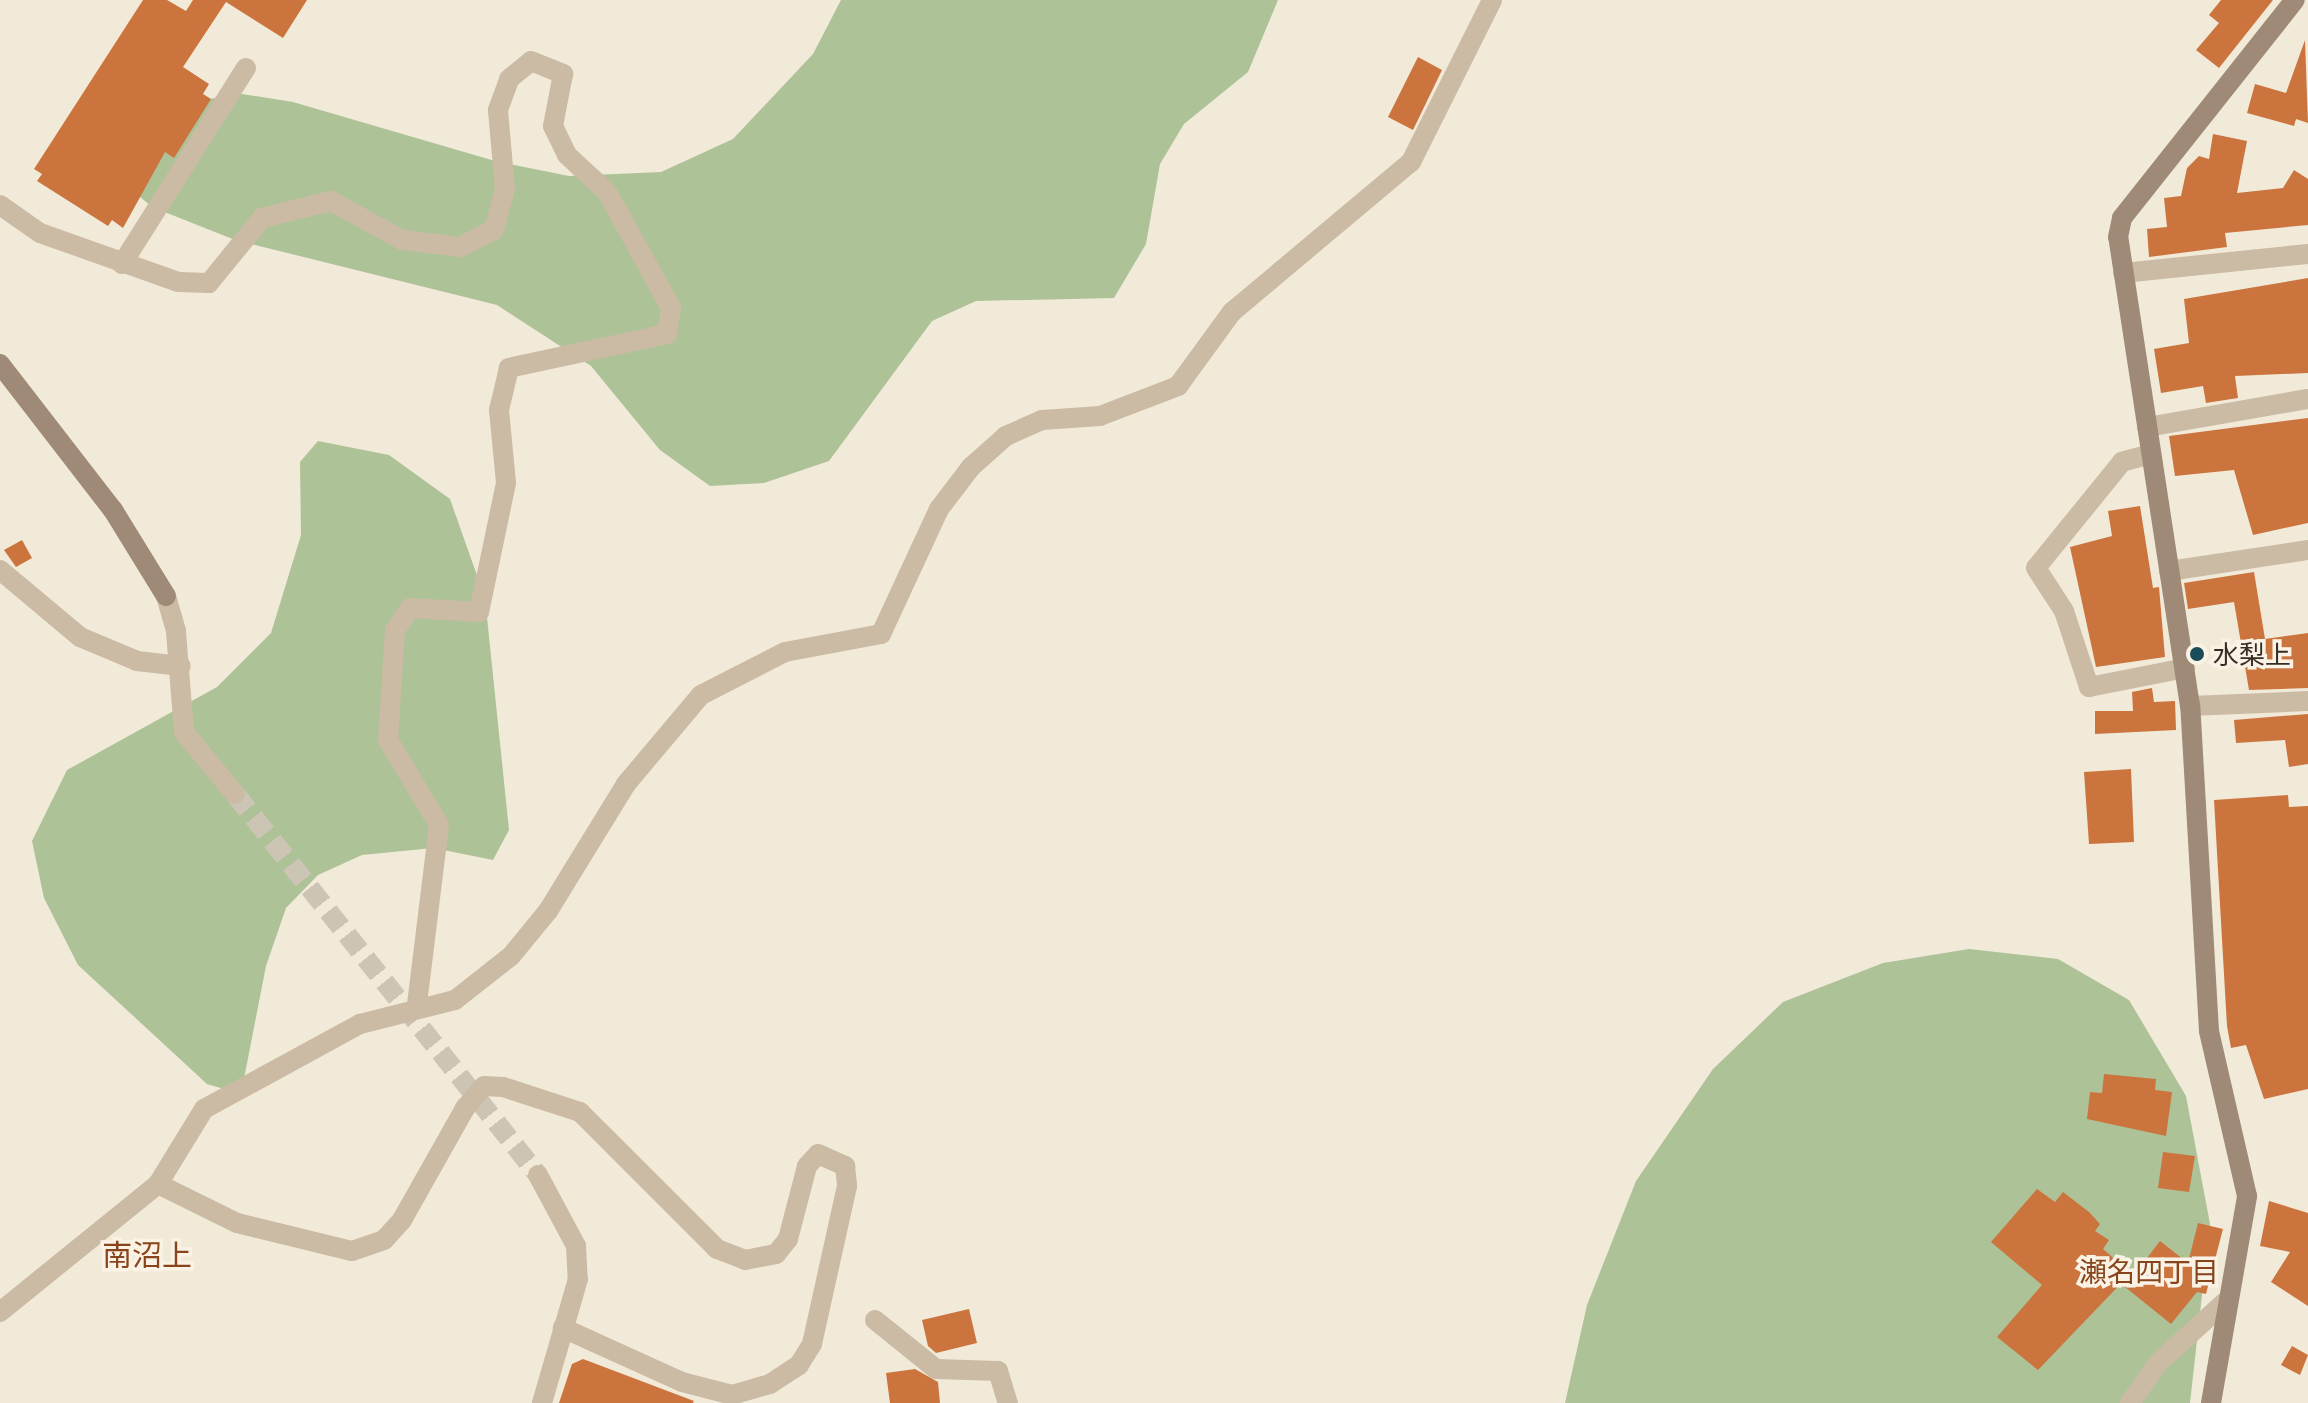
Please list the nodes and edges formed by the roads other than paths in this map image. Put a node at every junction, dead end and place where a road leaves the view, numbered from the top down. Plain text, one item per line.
1 (1492, 0) edge
2 (2295, 0) edge
3 (246, 68) dead end
4 (0, 205) edge
5 (2308, 254) edge
6 (122, 264) junction
7 (2123, 273) junction
8 (0, 364) edge
9 (2308, 399) edge
10 (2147, 427) junction
11 (2151, 454) junction
12 (2308, 550) edge
13 (0, 570) edge
14 (2169, 571) junction
15 (181, 666) junction
16 (2185, 668) junction
17 (2308, 701) edge
18 (2190, 706) junction
19 (235, 794) tunnel mouth
20 (417, 1005) junction
21 (538, 1175) tunnel mouth
22 (158, 1184) junction
23 (2225, 1302) junction
24 (0, 1312) edge
25 (875, 1320) dead end
26 (563, 1328) junction
27 (542, 1403) edge
28 (1008, 1403) edge
29 (2130, 1403) edge
30 (2211, 1403) edge

1 - 20 street
2 - 7 street
3 - 6 street
4 - 6 street
5 - 7 street
6 - 20 street
7 - 10 street
8 - 15 street
9 - 10 street
10 - 11 street
11 - 14 street
11 - 16 street
12 - 14 street
13 - 15 street
14 - 16 street
15 - 19 street
16 - 18 street
17 - 18 street
18 - 23 street
20 - 22 street
21 - 26 street
22 - 24 street
22 - 26 street
23 - 29 street
23 - 30 street
25 - 28 street
26 - 27 street

